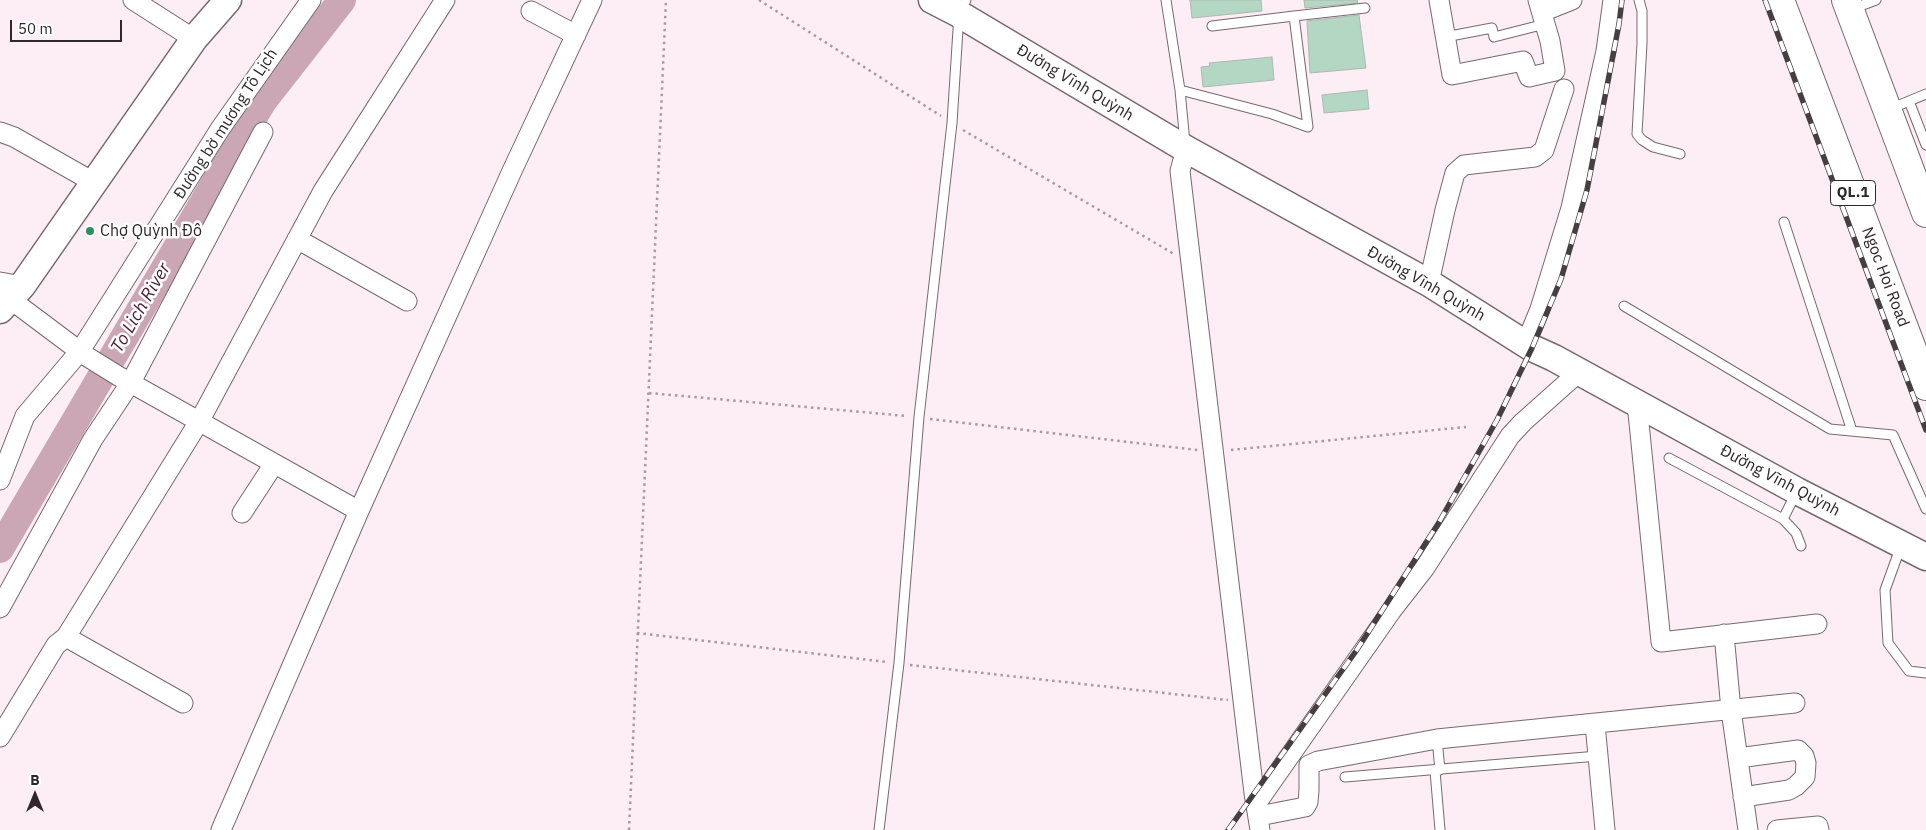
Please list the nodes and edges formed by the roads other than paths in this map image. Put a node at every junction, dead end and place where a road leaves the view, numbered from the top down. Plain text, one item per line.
1 (134, 0) edge
2 (228, 0) edge
3 (311, 0) edge
4 (445, 0) edge
5 (592, 0) edge
6 (932, 0) edge
7 (1166, 0) edge
8 (1439, 0) edge
9 (1572, 0) edge
10 (1613, 0) edge
11 (1639, 0) edge
12 (1780, 0) edge
13 (1876, 0) edge
14 (1848, 5) edge
15 (962, 7) edge
16 (1365, 8) dead end
17 (531, 11) dead end
18 (1542, 12) edge
19 (1294, 16) junction
20 (1212, 26) dead end
21 (576, 35) junction
22 (1445, 37) junction
23 (194, 39) junction
24 (1564, 89) dead end
25 (1180, 90) junction
26 (1926, 94) edge
27 (1898, 105) junction
28 (0, 132) edge
29 (263, 132) dead end
30 (1926, 145) edge
31 (1186, 149) junction
32 (1680, 154) dead end
33 (95, 183) junction
34 (1924, 201) edge
35 (1784, 222) dead end
36 (297, 239) junction
37 (1429, 283) junction
38 (8, 294) edge
39 (407, 301) dead end
40 (1624, 306) dead end
41 (1526, 344) junction
42 (83, 353) junction
43 (1579, 372) junction
44 (125, 379) junction
45 (1926, 386) edge
46 (1637, 403) junction
47 (200, 420) junction
48 (1852, 431) junction
49 (1669, 458) dead end
50 (274, 464) junction
51 (0, 480) edge
52 (1797, 491) junction
53 (1926, 509) edge
54 (359, 511) junction
55 (242, 513) dead end
56 (1783, 519) junction
57 (1901, 545) junction
58 (1801, 546) dead end
59 (1926, 557) edge
60 (0, 608) edge
61 (1817, 624) dead end
62 (1724, 634) junction
63 (66, 638) junction
64 (1926, 673) edge
65 (183, 703) dead end
66 (1795, 703) dead end
67 (1731, 710) junction
68 (1596, 724) junction
69 (0, 737) edge
70 (1437, 739) junction
71 (1598, 756) junction
72 (1738, 758) junction
73 (1438, 771) junction
74 (1345, 777) dead end
75 (1743, 797) junction
76 (1258, 817) edge
77 (221, 830) edge
78 (879, 830) edge
79 (1440, 830) edge
80 (1605, 830) edge
81 (1748, 830) edge
82 (1777, 830) edge
83 (1819, 830) edge

1 - 23 street
2 - 23 street
3 - 42 street, Đường bờ mương Tô Lịch
4 - 36 street
5 - 21 street
6 - 15 street, Đường Vĩnh Quỳnh
7 - 25 lane
8 - 22 street
9 - 18 street
10 - 41 street
11 - 32 lane
12 - 45 highway, Ngoc Hoi Road / QL.1
13 - 14 lane
14 - 27 highway
15 - 31 street, Đường Vĩnh Quỳnh
15 - 78 lane
16 - 19 lane
17 - 21 street
18 - 22 lane
18 - 22 street
19 - 20 lane
19 - 25 lane
21 - 54 street
23 - 33 street
24 - 37 street
25 - 31 lane
26 - 27 lane
27 - 30 lane
27 - 34 highway
28 - 33 street
29 - 44 street
31 - 37 street, Đường Vĩnh Quỳnh
31 - 76 street
33 - 38 street
35 - 48 lane
36 - 39 street
36 - 47 street
37 - 41 street, Đường Vĩnh Quỳnh
38 - 42 street
40 - 48 lane
41 - 43 street, Đường Vĩnh Quỳnh
42 - 44 street
42 - 51 street, Đường bờ mương Tô Lịch
43 - 46 street, Đường Vĩnh Quỳnh
43 - 76 street
44 - 47 street
44 - 60 street
46 - 52 street, Đường Vĩnh Quỳnh
46 - 62 street
47 - 50 street
47 - 63 street
48 - 53 lane
49 - 56 lane
50 - 54 street
50 - 55 street
52 - 56 lane
52 - 57 street, Đường Vĩnh Quỳnh
54 - 77 street
56 - 58 lane
57 - 59 street, Đường Vĩnh Quỳnh
57 - 64 lane
61 - 62 street
62 - 67 street
63 - 65 street
63 - 69 street
66 - 67 street
67 - 68 street
67 - 72 street
68 - 70 street
68 - 71 street
70 - 73 lane
70 - 76 street
71 - 73 lane
71 - 80 street
72 - 75 street
72 - 75 street
73 - 74 lane
73 - 79 lane
75 - 81 street
82 - 83 street

